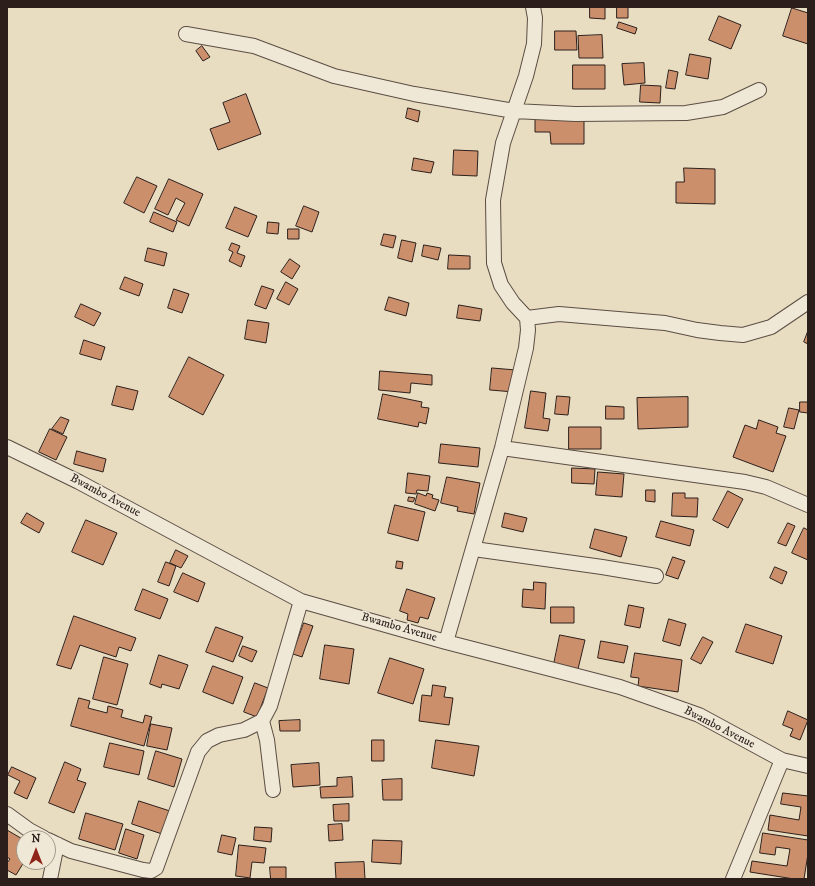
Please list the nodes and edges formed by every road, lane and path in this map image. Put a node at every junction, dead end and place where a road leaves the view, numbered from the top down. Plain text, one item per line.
1 (533, 7) edge
2 (186, 34) dead end
3 (759, 90) dead end
4 (514, 111) junction
5 (808, 302) edge
6 (527, 318) junction
7 (7, 447) edge
8 (502, 448) junction
9 (808, 505) edge
10 (474, 549) junction
11 (656, 576) dead end
12 (301, 601) junction
13 (446, 642) junction
14 (262, 721) junction
15 (782, 760) junction
16 (808, 766) edge
17 (273, 790) dead end
18 (7, 814) edge
19 (29, 830) edge
20 (56, 844) edge
21 (733, 879) edge

1 - 4 street
2 - 4 street
3 - 4 street
4 - 6 street
5 - 6 street
6 - 8 street
7 - 12 street, Bwambo Avenue
8 - 9 street
8 - 10 street
10 - 11 street
10 - 13 street
12 - 13 street, Bwambo Avenue
12 - 14 street
13 - 15 street, Bwambo Avenue
14 - 17 street
14 - 20 street
15 - 16 street, Bwambo Avenue
15 - 21 street
18 - 19 street

